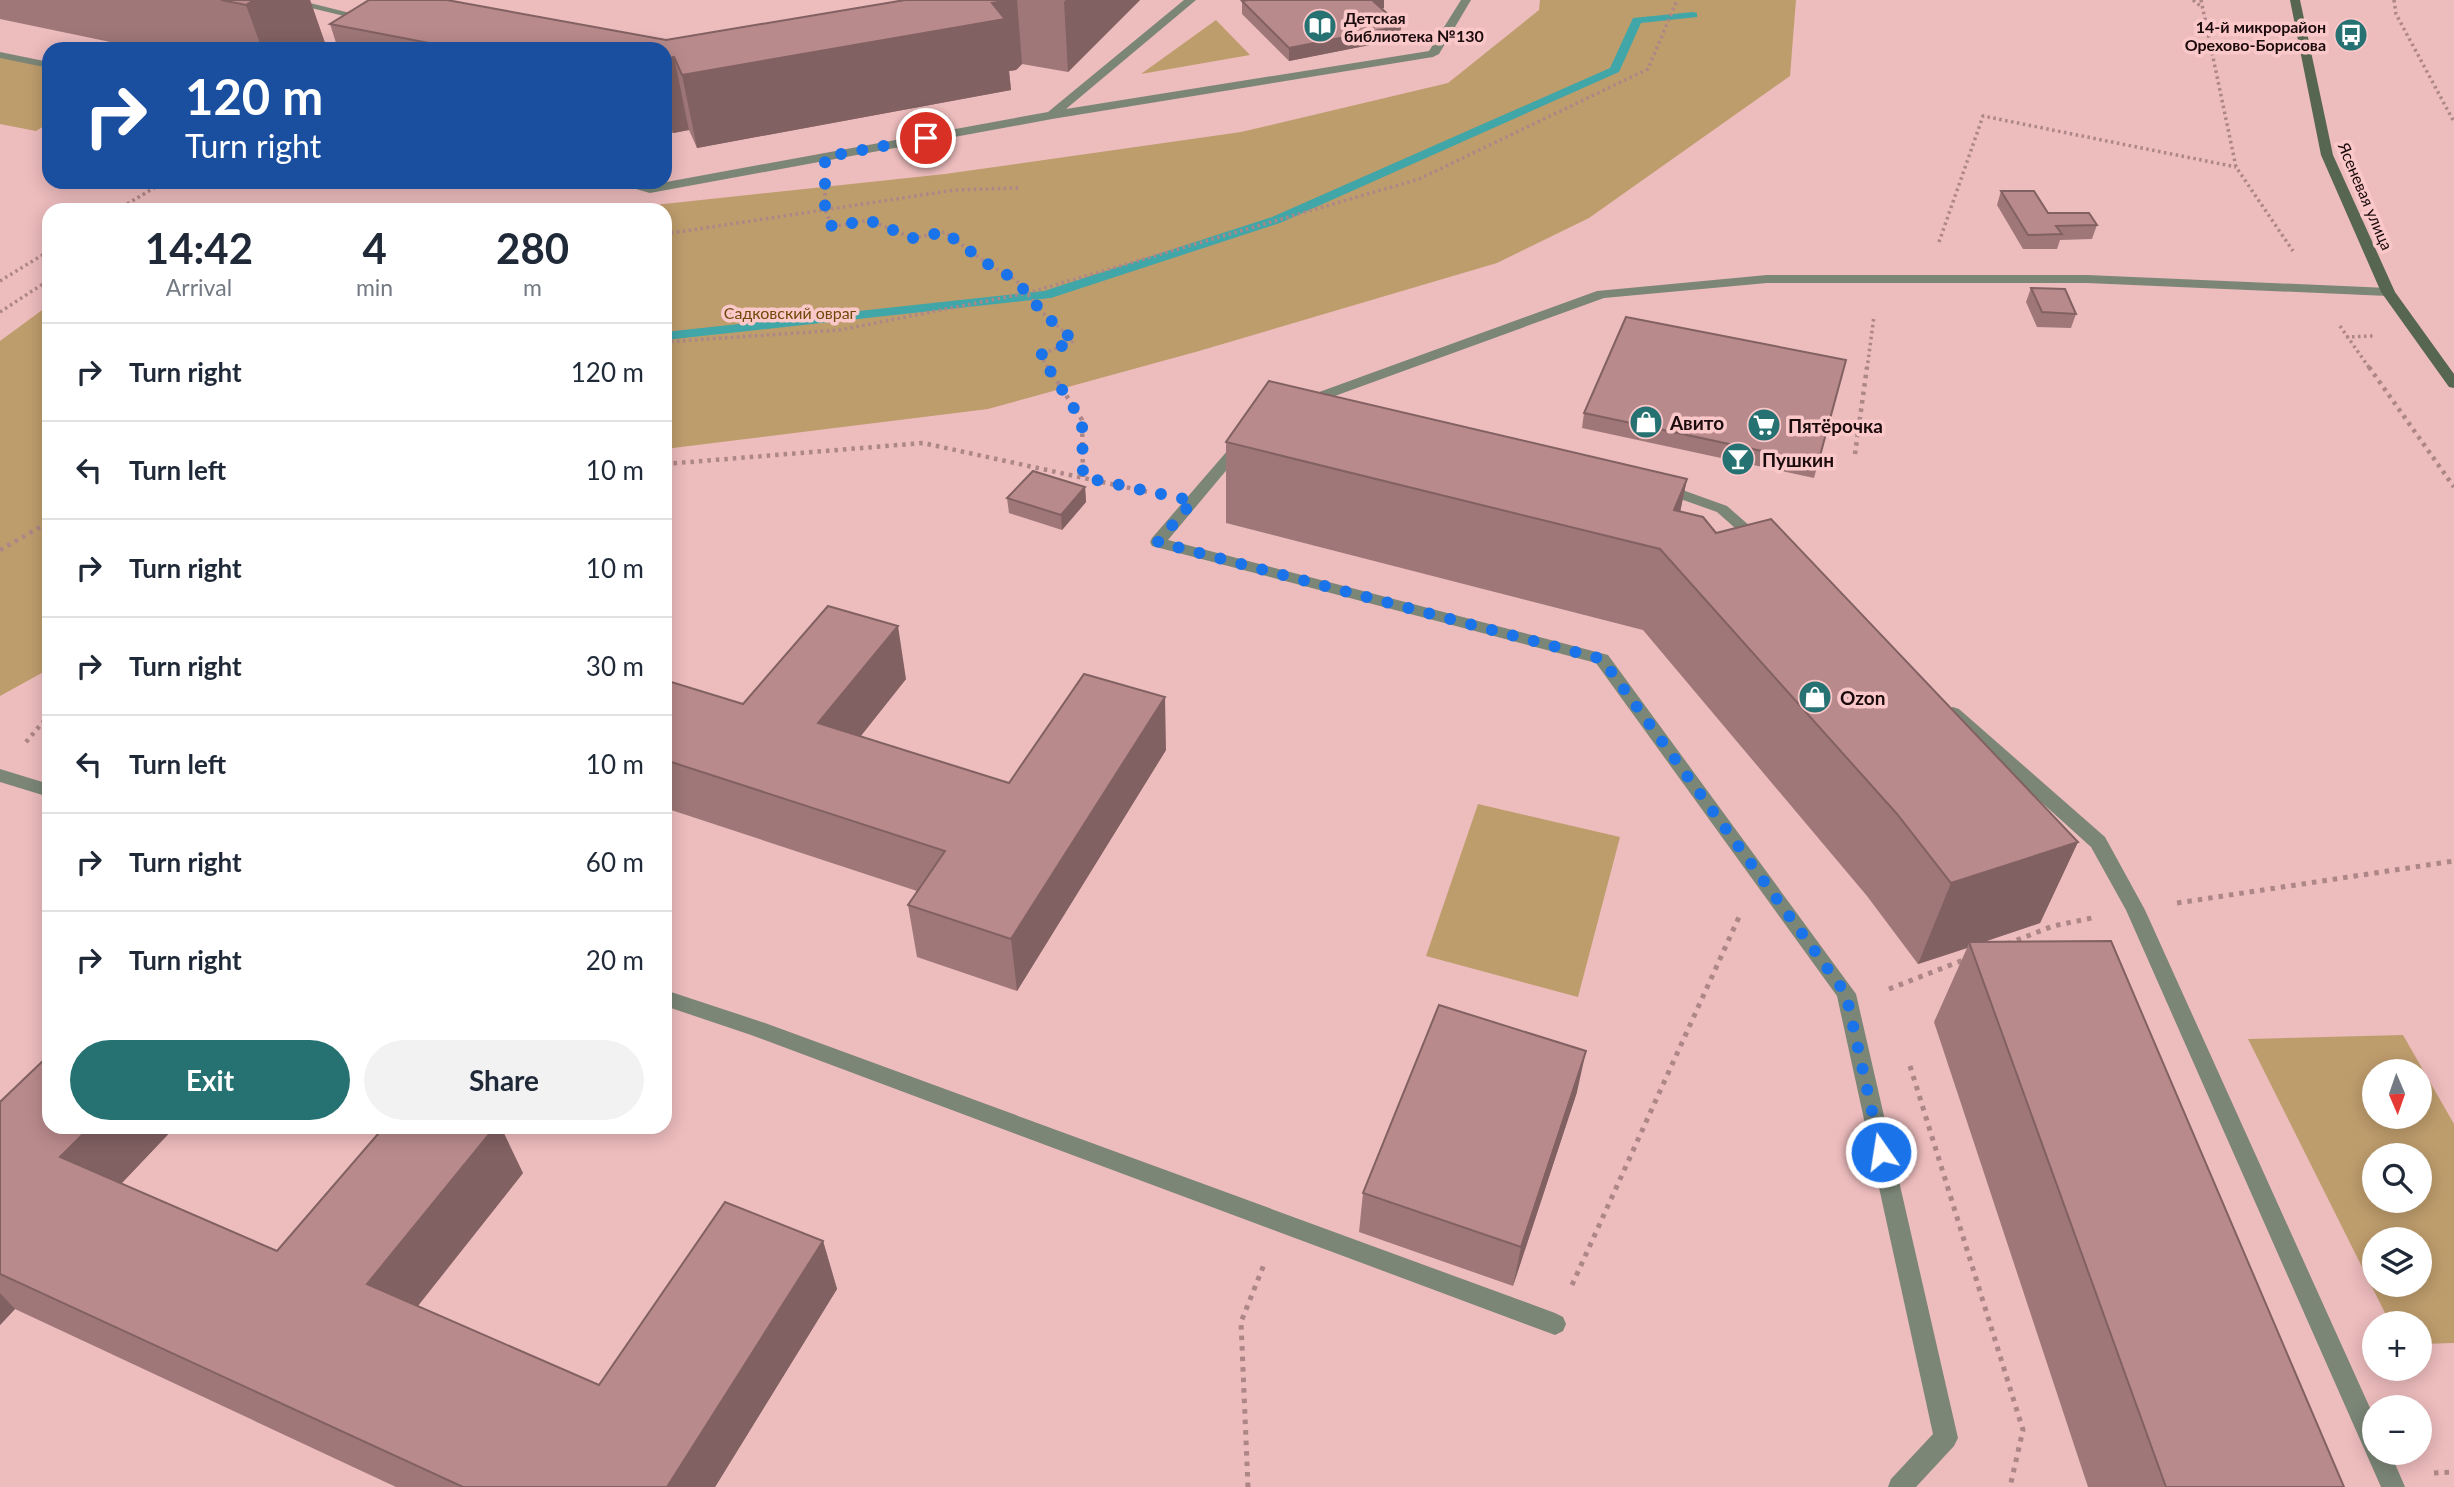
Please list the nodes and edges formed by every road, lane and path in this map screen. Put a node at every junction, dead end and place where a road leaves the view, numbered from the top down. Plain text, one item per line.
1 (283, 0) edge
2 (1191, 0) edge
3 (1466, 0) edge
4 (1677, 0) edge
5 (2193, 0) edge
6 (2201, 0) edge
7 (2295, 0) edge
8 (2394, 0) edge
9 (2203, 8) junction
10 (378, 21) edge
11 (0, 55) edge
12 (42, 64) edge
13 (1052, 116) junction
14 (2454, 122) edge
15 (825, 157) junction
16 (2236, 167) junction
17 (672, 184) edge
18 (1019, 188) dead end
19 (152, 189) edge
20 (129, 203) edge
21 (825, 208) junction
22 (672, 233) edge
23 (42, 255) edge
24 (1879, 279) junction
25 (1927, 279) junction
26 (0, 281) edge
27 (42, 285) edge
28 (2319, 288) junction
29 (2388, 292) junction
30 (1027, 293) junction
31 (0, 312) edge
32 (672, 342) edge
33 (2454, 384) edge
34 (1290, 408) edge
35 (1247, 436) edge
36 (1855, 454) dead end
37 (672, 463) edge
38 (1083, 477) junction
39 (1644, 482) edge
40 (2454, 487) edge
41 (1193, 501) junction
42 (42, 526) edge
43 (0, 550) edge
44 (1775, 555) edge
45 (1942, 703) edge
46 (0, 775) edge
47 (42, 789) edge
48 (2454, 861) edge
49 (1758, 874) junction
50 (2135, 910) junction
51 (2053, 926) edge
52 (2002, 946) edge
53 (1976, 956) edge
54 (1886, 990) dead end
55 (672, 1000) edge
56 (1907, 1056) dead end
57 (1280, 1225) junction
58 (1555, 1324) joint
59 (2362, 1417) edge
60 (2384, 1465) edge
61 (1248, 1487) edge
62 (1900, 1487) edge
63 (2010, 1487) edge
64 (2393, 1487) edge

1 - 10 lane
2 - 13 lane
3 - 13 lane
4 - 30 path
5 - 9 path
6 - 9 path
7 - 29 main road, Ясеневая улица
8 - 14 path
9 - 16 path
11 - 12 lane
13 - 15 lane
15 - 17 lane
15 - 21 path
16 - 25 path
16 - 28 path
18 - 21 path
19 - 20 path
21 - 22 path
21 - 30 path
23 - 26 path
24 - 25 lane
24 - 34 lane
24 - 36 path
25 - 28 lane
27 - 31 path
28 - 29 lane
28 - 40 path
29 - 33 main road, Ясеневая улица
30 - 32 path
30 - 38 path
35 - 41 lane
37 - 38 path
38 - 41 path
39 - 44 lane
41 - 49 lane
42 - 43 path
45 - 50 lane
46 - 47 lane
48 - 50 path
49 - 58 path
49 - 62 lane
50 - 59 lane
51 - 52 path
53 - 54 path
55 - 57 lane
56 - 63 path
57 - 58 lane
57 - 61 path
60 - 64 lane

